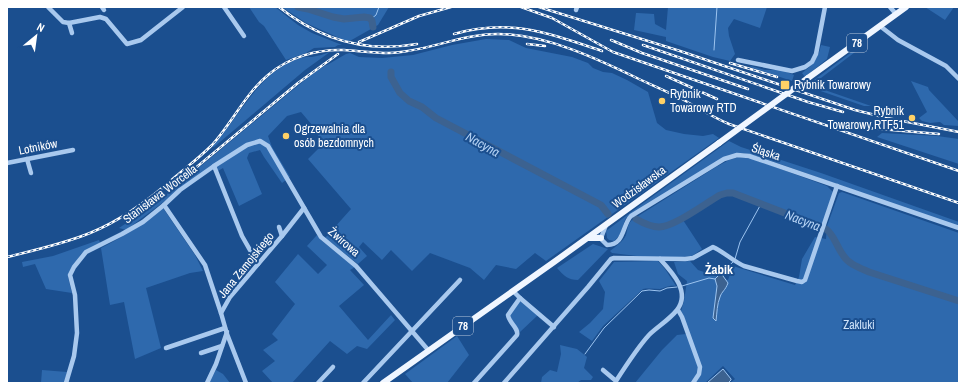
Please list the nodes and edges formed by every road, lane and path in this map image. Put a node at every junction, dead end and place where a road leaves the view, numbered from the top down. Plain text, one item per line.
1 (48, 7) edge
2 (183, 7) edge
3 (224, 7) edge
4 (825, 7) edge
5 (890, 7) edge
6 (904, 7) edge
7 (896, 14) junction
8 (69, 23) junction
9 (880, 26) junction
10 (72, 33) dead end
11 (244, 36) dead end
12 (738, 60) dead end
13 (959, 79) edge
14 (260, 141) joint
15 (73, 150) dead end
16 (27, 159) junction
17 (7, 163) edge
18 (214, 166) junction
19 (30, 173) dead end
20 (837, 186) junction
21 (164, 205) junction
22 (304, 208) junction
23 (606, 225) junction
24 (279, 227) dead end
25 (959, 228) edge
26 (596, 232) junction
27 (282, 236) junction
28 (588, 238) junction
29 (601, 238) junction
30 (660, 259) junction
31 (671, 260) junction
32 (258, 264) junction
33 (670, 271) junction
34 (460, 280) dead end
35 (513, 291) junction
36 (520, 298) junction
37 (678, 310) junction
38 (221, 313) junction
39 (554, 327) junction
40 (226, 330) junction
41 (412, 332) junction
42 (222, 346) junction
43 (166, 348) dead end
44 (429, 351) junction
45 (201, 353) dead end
46 (334, 367) dead end
47 (603, 370) dead end
48 (66, 383) edge
49 (206, 383) edge
50 (246, 383) edge
51 (318, 383) edge
52 (363, 383) edge
53 (383, 383) edge
54 (474, 383) edge
55 (504, 383) edge
56 (693, 383) edge

1 - 8 street
2 - 8 street
3 - 11 street
4 - 12 street
5 - 7 street
6 - 7 main road, Wodzisławska / 78
7 - 9 main road, Wodzisławska / 78
8 - 10 street
9 - 13 street
9 - 23 main road, Wodzisławska / 78, bridge
14 - 18 street, Stanisława Worcella
14 - 22 street, Żwirowa
15 - 16 street, Lotników
16 - 17 street, Lotników
16 - 19 street
18 - 21 street, Stanisława Worcella
18 - 32 street
20 - 25 street, Śląska
20 - 29 street, Śląska
20 - 31 street
21 - 38 street
21 - 48 street, Stanisława Worcella
22 - 27 street, Jana Zamojskiego
22 - 41 street, Żwirowa
23 - 26 main road, Wodzisławska / 78
23 - 29 street
24 - 27 street
26 - 28 main road, Wodzisławska / 78
26 - 29 street
27 - 32 street, Jana Zamojskiego
28 - 29 main road
28 - 35 main road, Wodzisławska / 78
30 - 31 street
30 - 33 street
30 - 39 street
31 - 33 street
32 - 38 street, Jana Zamojskiego
33 - 37 street
34 - 41 street
35 - 36 street
35 - 44 main road, Wodzisławska / 78
36 - 39 street
36 - 54 street
37 - 47 street
37 - 56 street
38 - 40 street, Jana Zamojskiego
39 - 55 street
40 - 42 street
40 - 43 street
40 - 50 street, Jana Zamojskiego
41 - 44 street, Żwirowa
41 - 52 street
42 - 45 street
42 - 49 street
44 - 53 main road, Wodzisławska / 78
46 - 51 street

